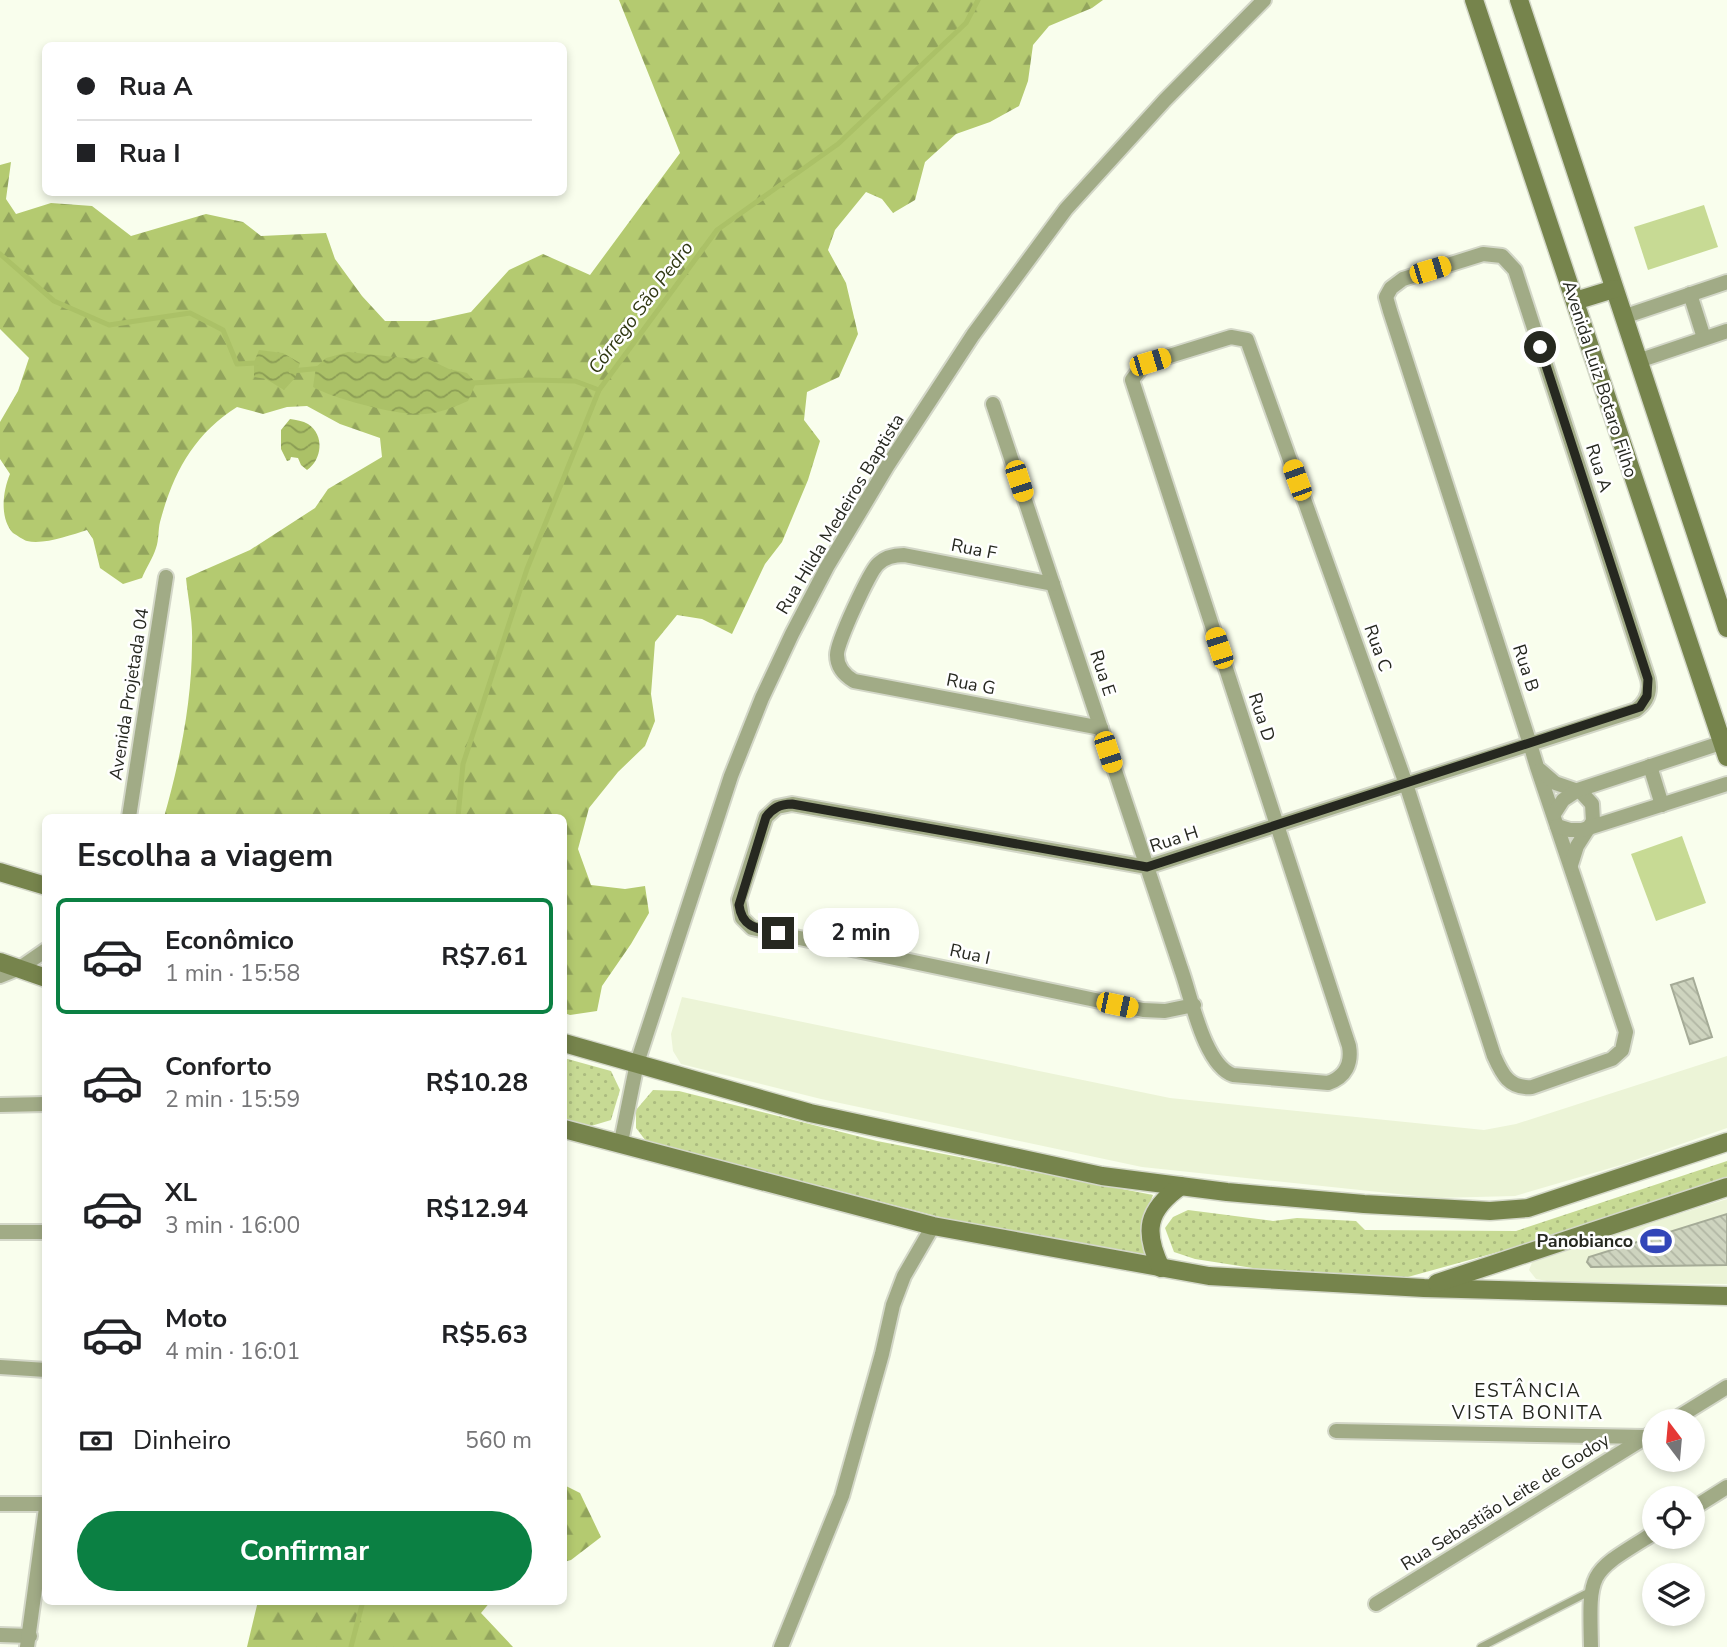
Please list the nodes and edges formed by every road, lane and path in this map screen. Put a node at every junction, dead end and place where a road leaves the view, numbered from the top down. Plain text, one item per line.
1 (1264, 0) edge
2 (1474, 0) edge
3 (1519, 0) edge
4 (1727, 282) edge
5 (1614, 289) junction
6 (1689, 294) junction
7 (1386, 298) joint
8 (1575, 301) junction
9 (1623, 317) junction
10 (1727, 331) edge
11 (1704, 338) junction
12 (1638, 361) junction
13 (1132, 380) joint
14 (993, 404) dead end
15 (166, 577) dead end
16 (1053, 584) junction
17 (1727, 628) edge
18 (840, 668) joint
19 (1101, 729) junction
20 (1530, 744) junction
21 (1725, 747) edge
22 (1537, 766) junction
23 (1650, 766) junction
24 (1406, 783) junction
25 (1727, 784) edge
26 (1577, 790) junction
27 (1662, 805) junction
28 (129, 814) edge
29 (1555, 820) junction
30 (1277, 826) junction
31 (1589, 828) junction
32 (1571, 866) junction
33 (1147, 867) junction
34 (0, 872) edge
35 (42, 885) edge
36 (742, 918) joint
37 (42, 953) edge
38 (0, 962) edge
39 (20, 968) junction
40 (0, 976) edge
41 (42, 976) edge
42 (1194, 1005) junction
43 (567, 1045) edge
44 (1622, 1050) joint
45 (637, 1063) junction
46 (1223, 1070) joint
47 (42, 1104) edge
48 (0, 1105) edge
49 (567, 1130) edge
50 (621, 1142) junction
51 (1727, 1142) edge
52 (1181, 1186) junction
53 (1727, 1187) edge
54 (933, 1226) junction
55 (0, 1232) edge
56 (42, 1232) edge
57 (1161, 1268) junction
58 (1424, 1288) junction
59 (1727, 1296) edge
60 (0, 1367) edge
61 (42, 1370) edge
62 (1727, 1387) edge
63 (1691, 1409) edge
64 (1336, 1431) dead end
65 (1642, 1435) edge
66 (1642, 1440) edge
67 (1727, 1487) edge
68 (1705, 1501) edge
69 (0, 1504) edge
70 (42, 1506) edge
71 (42, 1536) edge
72 (1642, 1540) edge
73 (1593, 1584) junction
74 (1376, 1604) dead end
75 (0, 1635) edge
76 (28, 1641) edge
77 (780, 1647) edge
78 (1480, 1647) edge
79 (1591, 1647) edge

1 - 45 street, Rua Hilda Medeiros Baptista
2 - 8 main road, Avenida Luiz Botaro Filho
3 - 5 main road
4 - 6 street
5 - 8 main road
5 - 9 main road
6 - 9 street
6 - 11 street
7 - 20 street, Rua B
7 - 20 street, Rua A
8 - 21 main road, Avenida Luiz Botaro Filho
9 - 12 main road
10 - 11 street
11 - 12 street
12 - 17 main road
13 - 24 street, Rua C
13 - 30 street, Rua D
14 - 16 street, Rua E
15 - 28 street, Avenida Projetada 04
16 - 18 street, Rua F
16 - 19 street, Rua E
18 - 19 street, Rua G
19 - 33 street, Rua E
20 - 22 street, Rua B
20 - 24 street, Rua H
21 - 23 street
22 - 26 street
22 - 29 street, Rua B
23 - 26 street
23 - 27 street
24 - 30 street, Rua H
24 - 44 street, Rua C
25 - 27 street
26 - 29 street
26 - 31 street
27 - 31 street
29 - 31 street
29 - 32 street, Rua B
30 - 33 street, Rua H
30 - 46 street, Rua D
31 - 32 street
32 - 44 street, Rua B
33 - 36 street, Rua H
33 - 42 street, Rua E
34 - 35 main road
36 - 42 street, Rua I
37 - 39 street
38 - 39 main road
39 - 40 street
39 - 41 main road
42 - 46 street, Rua E
43 - 45 main road
45 - 50 street, Rua Hilda Medeiros Baptista
45 - 52 main road
47 - 48 street
49 - 50 main road
50 - 54 main road
51 - 52 main road
52 - 57 main road
53 - 58 main road
54 - 57 main road
54 - 77 street
55 - 56 street
57 - 58 main road
58 - 59 main road
60 - 61 street
62 - 63 street
64 - 65 street
66 - 74 street, Rua Sebastião Leite de Godoy
67 - 68 street
69 - 70 street
71 - 76 street
72 - 73 street
73 - 78 lane
73 - 79 street
75 - 76 street

